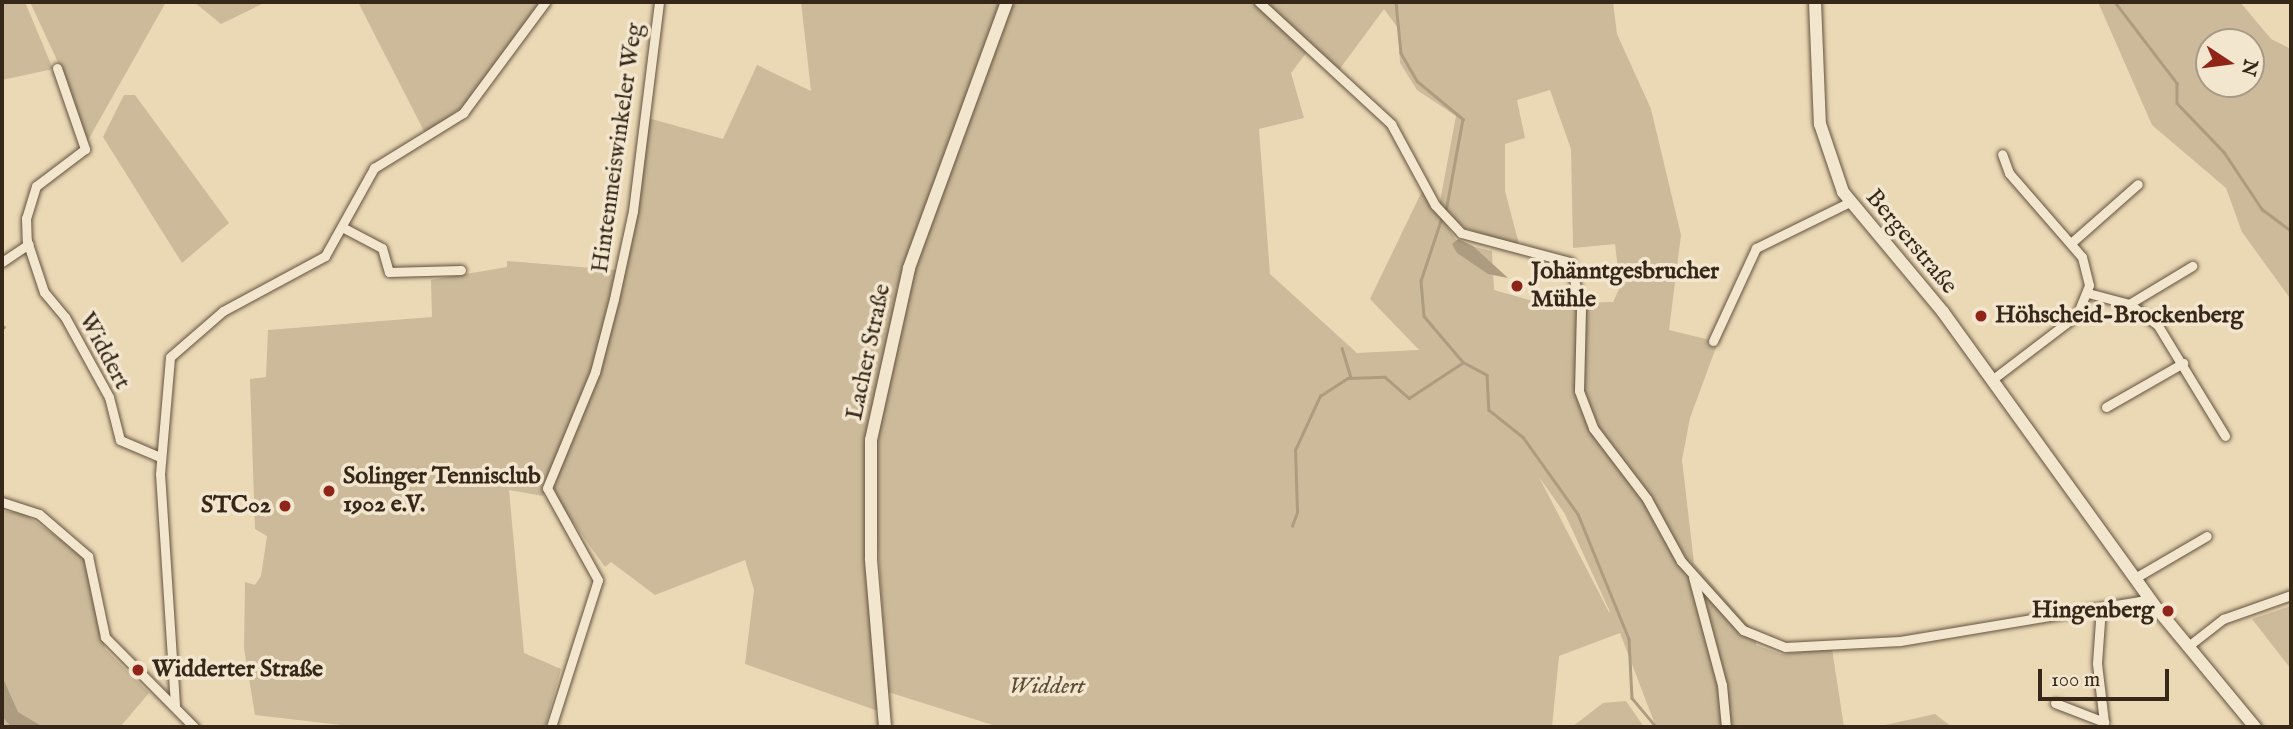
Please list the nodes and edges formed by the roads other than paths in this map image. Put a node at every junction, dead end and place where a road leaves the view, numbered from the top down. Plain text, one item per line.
1 (545, 2) edge
2 (659, 2) edge
3 (1007, 2) edge
4 (1259, 2) edge
5 (1815, 2) edge
6 (57, 68) dead end
7 (2003, 154) dead end
8 (2138, 184) dead end
9 (1850, 202) junction
10 (342, 227) junction
11 (2071, 243) junction
12 (29, 244) junction
13 (2, 262) edge
14 (2192, 266) dead end
15 (461, 270) dead end
16 (2088, 293) junction
17 (2129, 304) junction
18 (1713, 341) dead end
19 (2183, 363) junction
20 (1993, 379) junction
21 (2106, 407) dead end
22 (2225, 436) dead end
23 (160, 457) junction
24 (2, 502) edge
25 (2207, 536) dead end
26 (1692, 576) junction
27 (2135, 578) junction
28 (2291, 595) edge
29 (2150, 599) junction
30 (2101, 607) junction
31 (2187, 647) junction
32 (2055, 703) dead end
33 (176, 705) junction
34 (194, 727) edge
35 (551, 727) edge
36 (885, 727) edge
37 (1726, 727) edge
38 (2255, 727) edge

1 - 10 street
2 - 35 street, Hintenmeiswinkeler Weg
3 - 36 street, Lacher Straße
4 - 26 street
5 - 9 street, Bergerstraße
6 - 12 street, Widdert
7 - 11 street
8 - 11 street
9 - 18 street
9 - 20 street, Bergerstraße
10 - 15 street
10 - 23 street
11 - 16 street
12 - 13 street
12 - 23 street, Widdert
14 - 17 street
16 - 17 street
16 - 20 street
17 - 19 street
19 - 21 street
19 - 22 street
20 - 27 street, Bergerstraße
23 - 33 street
24 - 33 street
25 - 27 street
26 - 30 street
26 - 37 street
27 - 29 street, Bergerstraße
28 - 31 street
29 - 30 street
29 - 31 street, Bergerstraße
30 - 32 street
31 - 38 street, Bergerstraße
33 - 34 street

